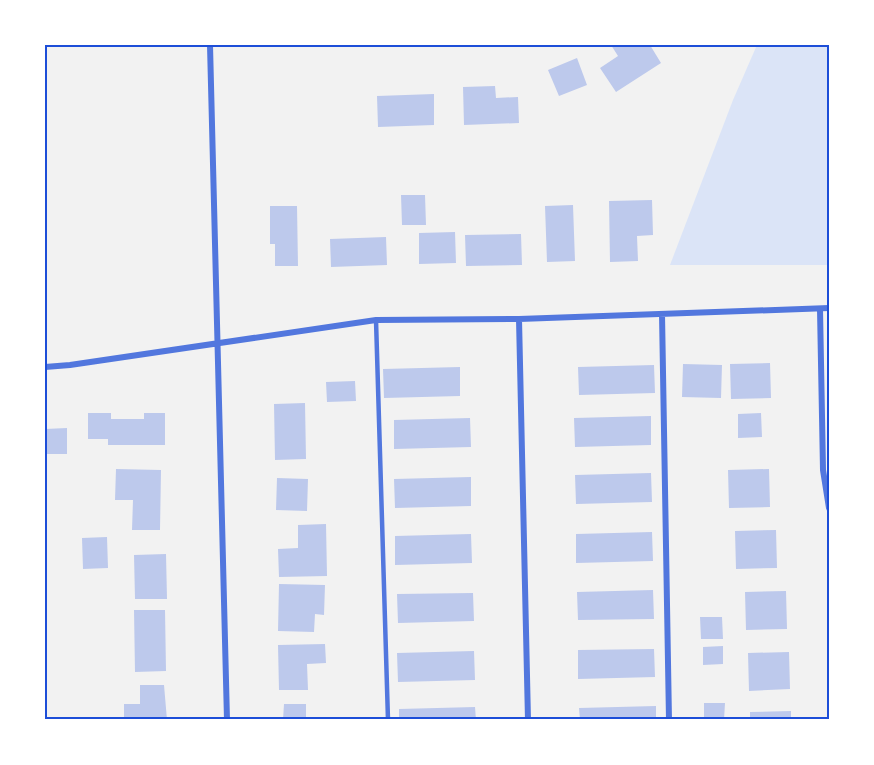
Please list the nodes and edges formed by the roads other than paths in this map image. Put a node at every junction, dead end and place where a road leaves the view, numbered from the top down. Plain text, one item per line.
1 (210, 45) edge
2 (829, 308) edge
3 (820, 309) junction
4 (662, 314) junction
5 (519, 319) junction
6 (376, 320) junction
7 (217, 342) junction
8 (45, 367) edge
9 (829, 508) edge
10 (227, 720) edge
11 (388, 720) edge
12 (528, 720) edge
13 (669, 720) edge

1 - 7 street
2 - 3 street
3 - 4 street
3 - 9 street
4 - 5 street
4 - 13 street
5 - 6 street
5 - 12 street
6 - 7 street
6 - 11 lane
7 - 8 street
7 - 10 street

